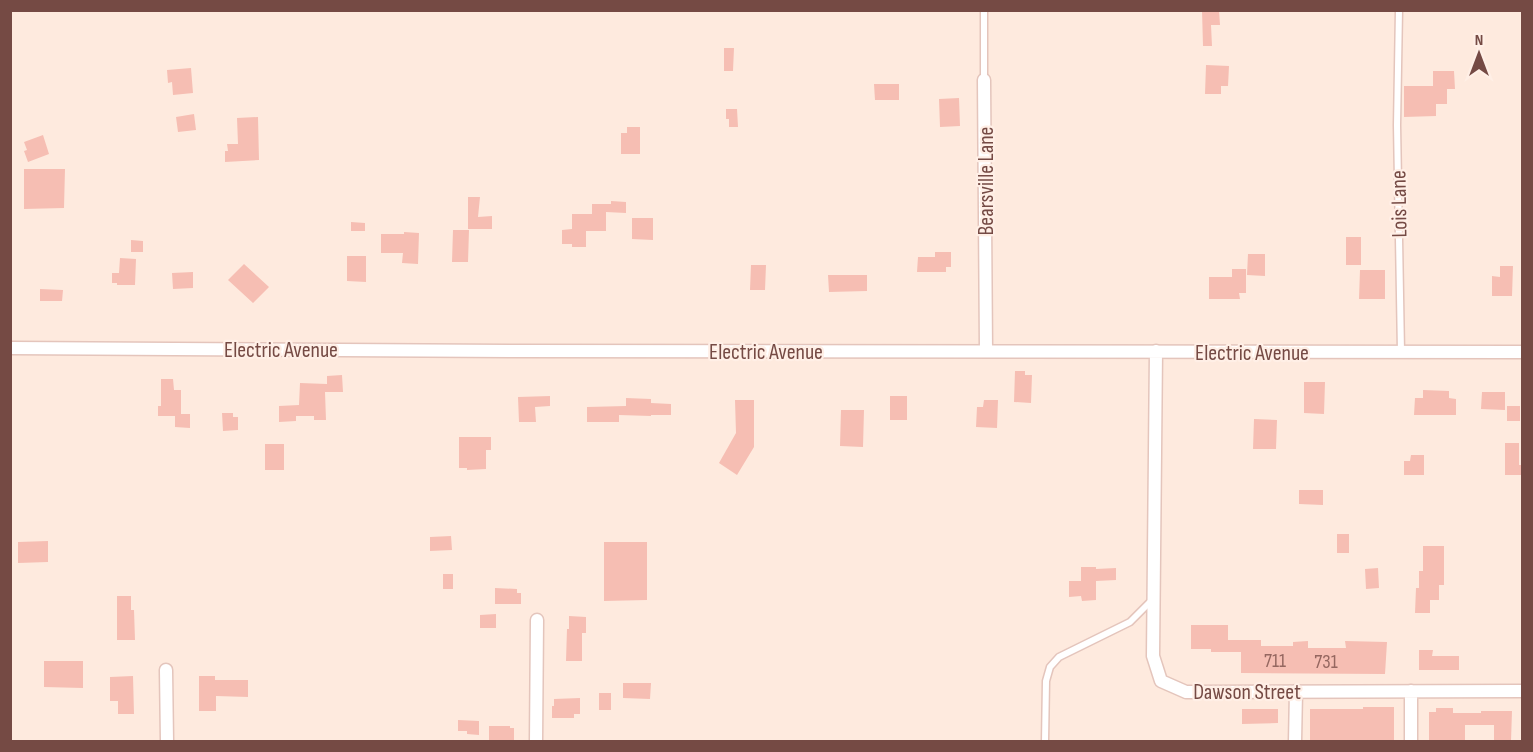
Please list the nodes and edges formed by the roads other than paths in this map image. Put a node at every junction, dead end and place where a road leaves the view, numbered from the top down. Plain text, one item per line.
1 (984, 10) edge
2 (1399, 10) edge
3 (984, 80) joint
4 (10, 348) edge
5 (986, 351) junction
6 (1156, 351) junction
7 (1401, 352) junction
8 (1522, 352) edge
9 (1154, 598) junction
10 (537, 620) dead end
11 (166, 670) dead end
12 (1296, 691) junction
13 (1411, 691) junction
14 (1522, 691) edge
15 (166, 741) edge
16 (537, 741) edge
17 (1046, 741) edge
18 (1295, 741) edge
19 (1411, 741) edge

1 - 3 lane, Bearsville Lane
2 - 7 lane, Lois Lane
3 - 5 street, Bearsville Lane
4 - 5 street, Electric Avenue
5 - 6 street, Electric Avenue
6 - 7 street, Electric Avenue
6 - 9 street, Dawson Street
7 - 8 street, Electric Avenue
9 - 12 street, Dawson Street
9 - 17 lane
10 - 16 street
11 - 15 street
12 - 13 street, Dawson Street
12 - 18 street
13 - 14 street, Dawson Street
13 - 19 street

